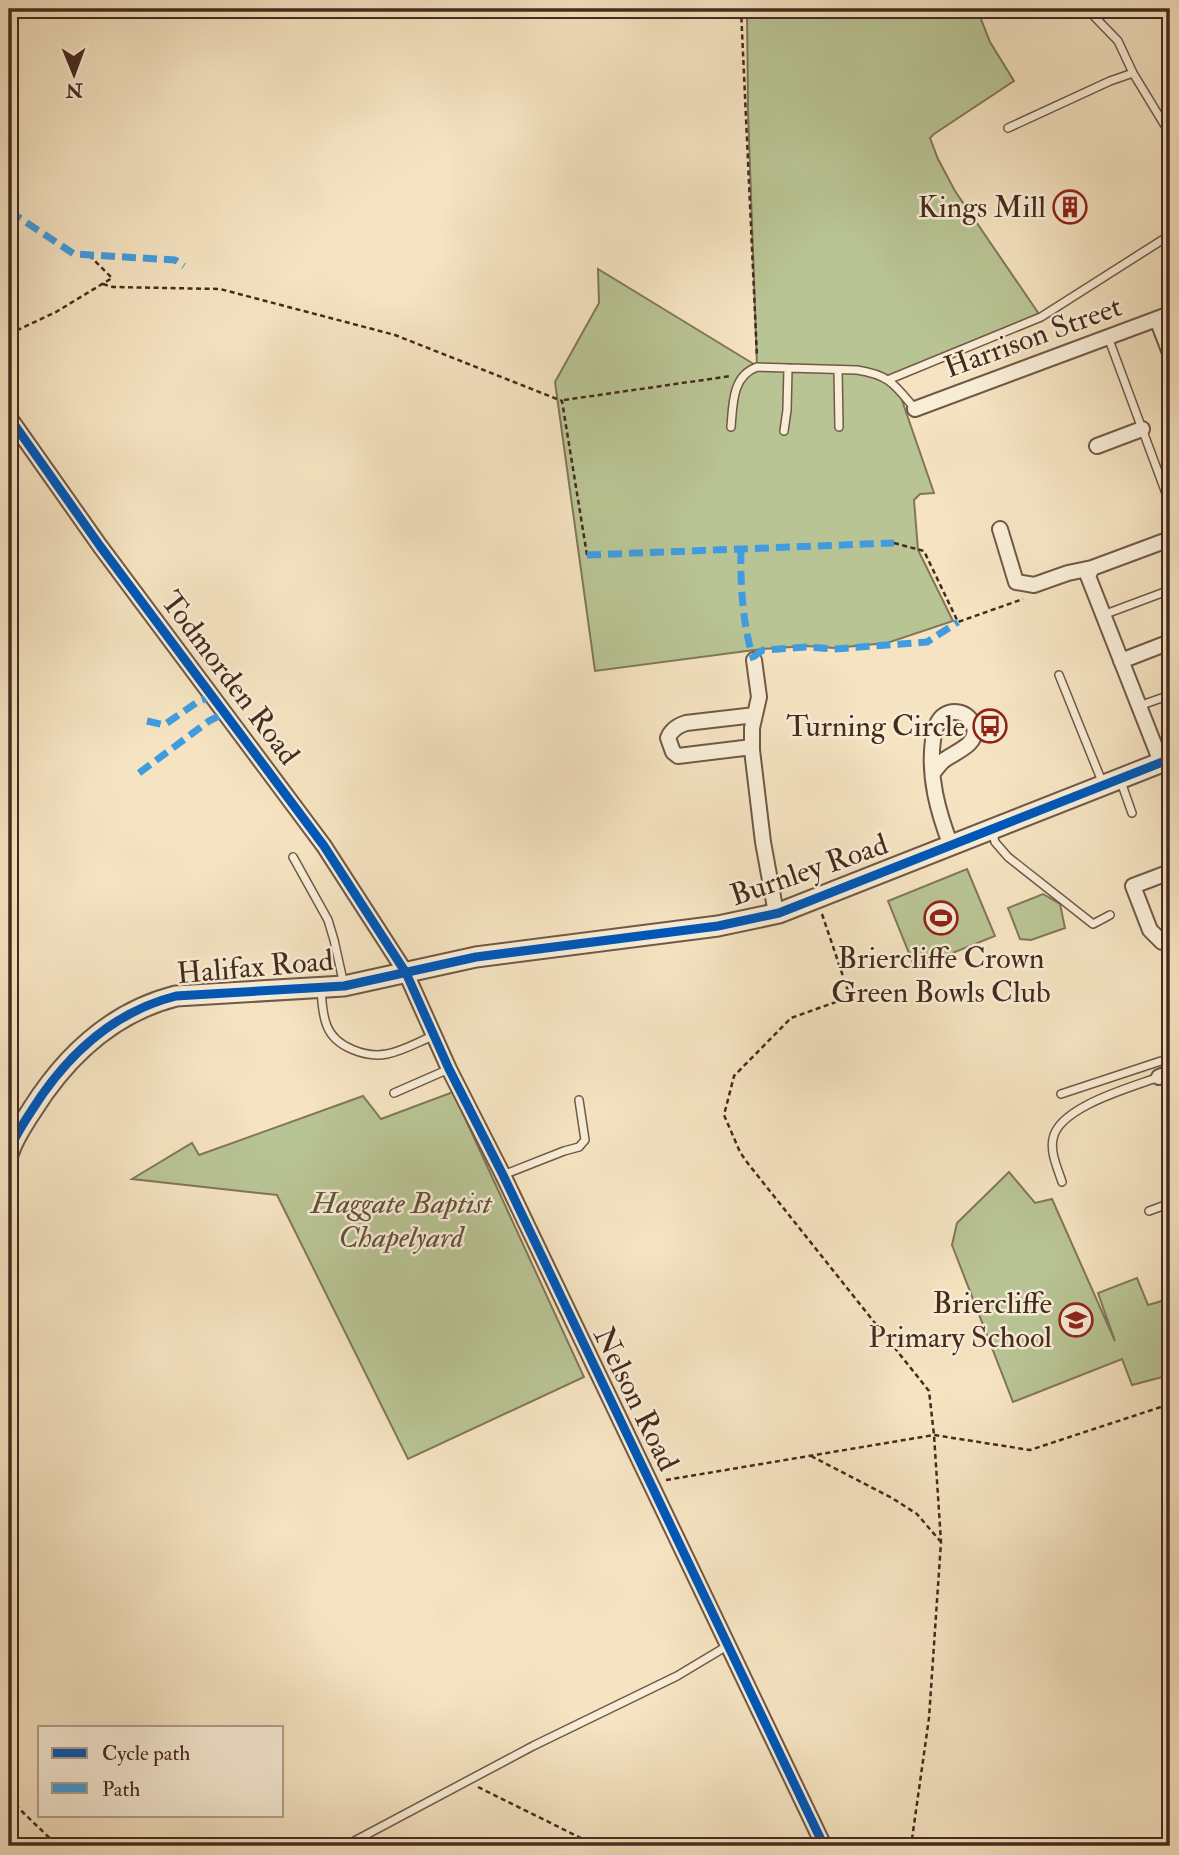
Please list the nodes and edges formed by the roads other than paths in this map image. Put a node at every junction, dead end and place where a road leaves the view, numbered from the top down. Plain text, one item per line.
1 (1087, 9) edge
2 (1133, 73) junction
3 (1008, 128) dead end
4 (1170, 134) edge
5 (1170, 235) edge
6 (1164, 316) edge
7 (1108, 337) junction
8 (1170, 353) edge
9 (788, 368) junction
10 (838, 370) junction
11 (890, 379) junction
12 (915, 409) joint
13 (9, 417) edge
14 (731, 427) dead end
15 (839, 427) dead end
16 (1142, 429) junction
17 (785, 432) dead end
18 (1097, 446) dead end
19 (1170, 504) edge
20 (1000, 530) dead end
21 (1170, 539) edge
22 (1090, 572) junction
23 (1170, 590) edge
24 (1103, 615) junction
25 (1170, 642) edge
26 (754, 660) dead end
27 (1121, 661) junction
28 (1059, 675) dead end
29 (1170, 695) edge
30 (1139, 706) junction
31 (755, 715) junction
32 (752, 747) junction
33 (1166, 760) edge
34 (933, 773) dead end
35 (1111, 782) junction
36 (1132, 813) dead end
37 (992, 830) junction
38 (951, 846) junction
39 (293, 857) dead end
40 (1170, 872) edge
41 (776, 914) junction
42 (1110, 915) dead end
43 (1162, 942) dead end
44 (405, 973) junction
45 (344, 986) junction
46 (321, 988) junction
47 (433, 1036) junction
48 (1170, 1062) edge
49 (449, 1069) junction
50 (1165, 1075) edge
51 (394, 1093) dead end
52 (1061, 1094) dead end
53 (579, 1100) dead end
54 (9, 1153) edge
55 (503, 1175) junction
56 (1062, 1182) dead end
57 (1170, 1192) edge
58 (1149, 1211) dead end
59 (727, 1646) junction
60 (345, 1846) edge
61 (824, 1846) edge

1 - 2 lane
2 - 3 lane
2 - 4 lane
5 - 11 lane
6 - 7 street, Harrison Street
6 - 8 street
7 - 12 street, Harrison Street
7 - 16 lane
9 - 10 lane
9 - 14 lane
9 - 17 lane
10 - 11 lane
10 - 15 lane
11 - 12 lane
13 - 44 street, Todmorden Road
16 - 18 street
16 - 19 lane
20 - 22 street
21 - 22 street
22 - 24 street
23 - 24 lane
24 - 27 street
25 - 27 street
26 - 31 street
27 - 30 street
28 - 35 lane
29 - 30 lane
30 - 33 street
31 - 32 street
31 - 32 street
32 - 41 street
33 - 35 street, Burnley Road
34 - 38 street
35 - 36 lane
35 - 37 street, Burnley Road
37 - 38 street, Burnley Road
37 - 42 lane
38 - 41 street, Burnley Road
39 - 45 lane
40 - 43 street
41 - 44 street, Burnley Road
44 - 45 street, Halifax Road
44 - 47 street, Nelson Road
45 - 46 street, Halifax Road
46 - 47 lane
46 - 54 street, Halifax Road
47 - 49 street, Nelson Road
48 - 52 lane
49 - 51 lane
49 - 55 street, Nelson Road
50 - 56 lane
53 - 55 lane
55 - 59 street, Nelson Road
57 - 58 lane
59 - 60 lane
59 - 61 street, Nelson Road

